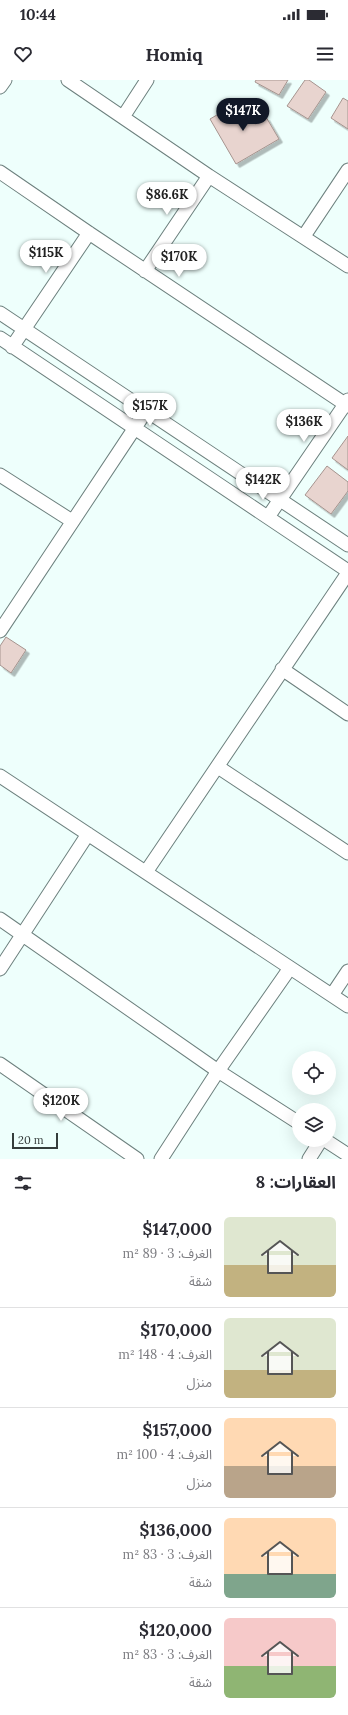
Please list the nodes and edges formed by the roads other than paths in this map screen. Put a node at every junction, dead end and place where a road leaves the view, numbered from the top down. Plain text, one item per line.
1 (5, 80) edge
2 (68, 80) edge
3 (147, 80) edge
4 (0, 87) edge
5 (123, 117) junction
6 (348, 170) edge
7 (0, 172) edge
8 (209, 176) junction
9 (89, 234) junction
10 (304, 236) junction
11 (348, 266) edge
12 (145, 271) junction
13 (0, 313) edge
14 (24, 329) junction
15 (0, 338) edge
16 (12, 347) junction
17 (347, 403) edge
18 (146, 411) junction
19 (134, 429) junction
20 (0, 475) edge
21 (280, 499) junction
22 (268, 517) junction
23 (72, 521) junction
24 (348, 545) edge
25 (348, 572) edge
26 (2, 624) edge
27 (282, 669) junction
28 (348, 714) edge
29 (218, 767) junction
30 (0, 776) edge
31 (88, 834) junction
32 (348, 853) edge
33 (146, 872) junction
34 (0, 919) edge
35 (24, 935) junction
36 (290, 968) junction
37 (0, 969) edge
38 (348, 971) edge
39 (332, 995) junction
40 (348, 1006) edge
41 (0, 1064) edge
42 (218, 1071) junction
43 (292, 1119) edge
44 (317, 1147) edge
45 (336, 1147) edge
46 (348, 1155) edge
47 (137, 1159) edge
48 (161, 1159) edge
49 (309, 1159) edge

1 - 4 street
2 - 5 street
3 - 5 street
5 - 8 street
6 - 10 street
7 - 9 street
8 - 10 street
8 - 12 street
9 - 12 street
9 - 14 street
10 - 11 street
12 - 17 street
13 - 14 street
14 - 16 street
14 - 18 street
15 - 16 street
16 - 19 street
17 - 21 street
18 - 19 street
18 - 21 street
19 - 22 street
19 - 23 street
20 - 23 street
21 - 22 street
21 - 24 street
22 - 25 street
23 - 26 street
25 - 27 street
27 - 28 street
27 - 29 street
29 - 32 street
29 - 33 street
30 - 31 street
31 - 33 street
31 - 35 street
33 - 36 street
34 - 35 street
35 - 37 street
35 - 42 street
36 - 39 street
36 - 42 street
38 - 39 street
39 - 40 street
41 - 47 street
42 - 43 street
42 - 48 street
44 - 49 street
45 - 46 street

